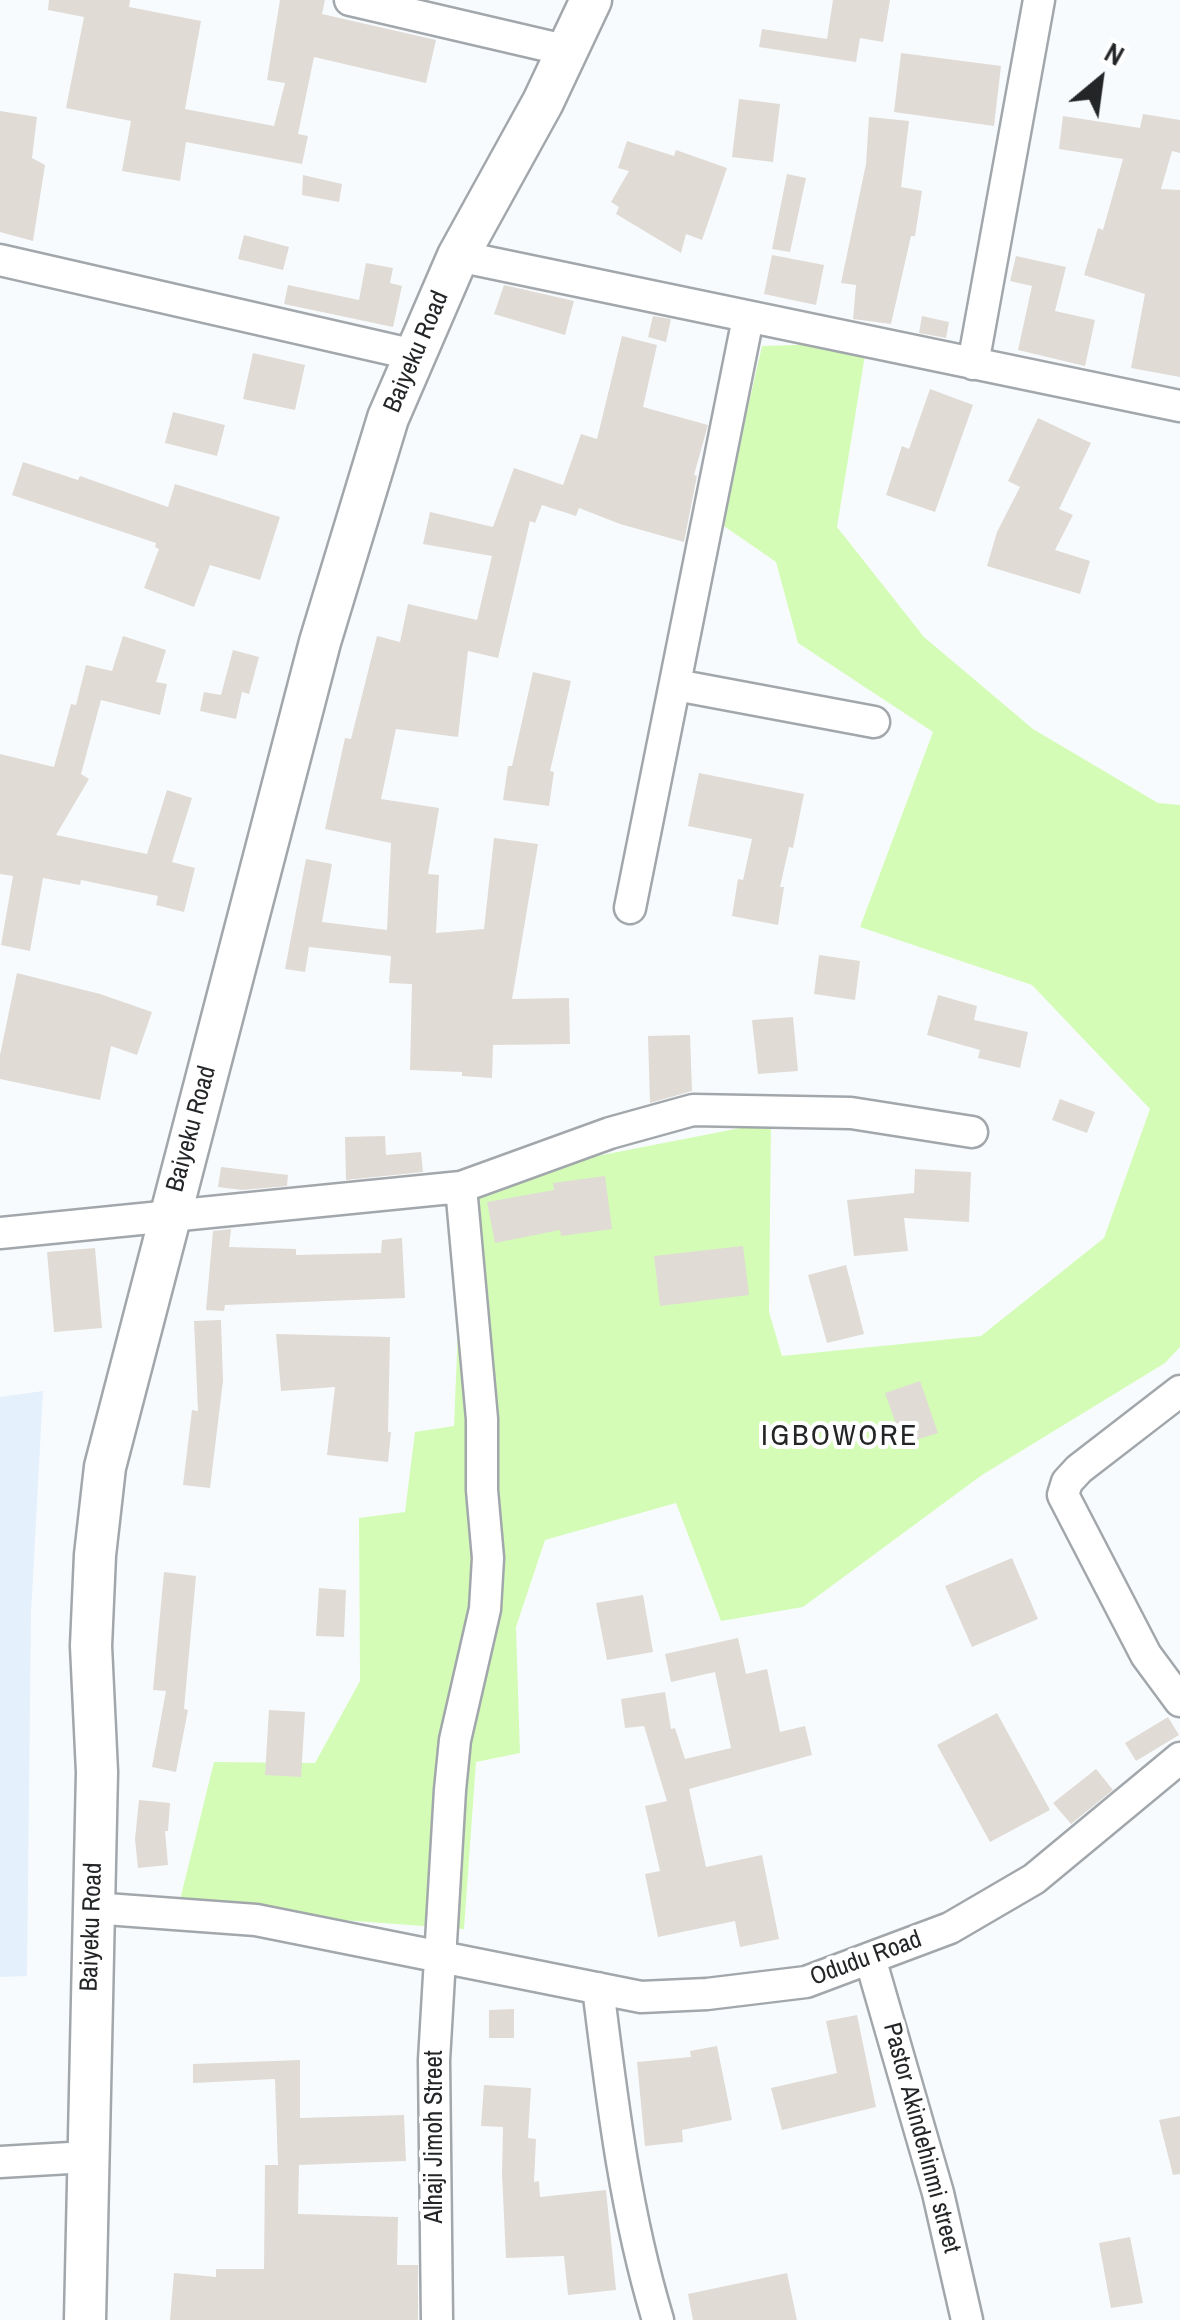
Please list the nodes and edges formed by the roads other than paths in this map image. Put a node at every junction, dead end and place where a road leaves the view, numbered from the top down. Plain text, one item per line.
1 (350, 0) edge
2 (591, 0) edge
3 (1040, 0) edge
4 (569, 51) junction
5 (458, 256) junction
6 (0, 260) edge
7 (748, 318) junction
8 (416, 354) junction
9 (973, 364) junction
10 (1180, 406) edge
11 (676, 686) junction
12 (874, 722) dead end
13 (630, 908) dead end
14 (972, 1132) dead end
15 (460, 1187) junction
16 (169, 1217) junction
17 (0, 1233) edge
18 (1180, 1391) edge
19 (1180, 1702) edge
20 (1180, 1758) edge
21 (92, 1908) junction
22 (440, 1955) junction
23 (870, 1958) junction
24 (598, 1988) junction
25 (87, 2157) junction
26 (0, 2162) edge
27 (85, 2320) edge
28 (437, 2320) edge
29 (658, 2320) edge
30 (968, 2320) edge

1 - 4 street
2 - 4 main road, Baiyeku Road
3 - 9 street
4 - 5 main road, Baiyeku Road
5 - 7 street
5 - 8 main road, Baiyeku Road
6 - 8 street
7 - 9 street
7 - 11 street
8 - 16 main road, Baiyeku Road
9 - 10 street
11 - 12 street
11 - 13 street
14 - 15 street
15 - 16 street
15 - 22 street, Alhaji Jimoh Street
16 - 17 street
16 - 21 main road, Baiyeku Road
18 - 19 street
20 - 23 street, Odudu Road
21 - 22 street, Odudu Road
21 - 25 main road, Baiyeku Road
22 - 24 street, Odudu Road
22 - 28 street, Alhaji Jimoh Street
23 - 24 street, Odudu Road
23 - 30 street, Pastor Akindehinmi street
24 - 29 street
25 - 26 street
25 - 27 main road, Baiyeku Road

